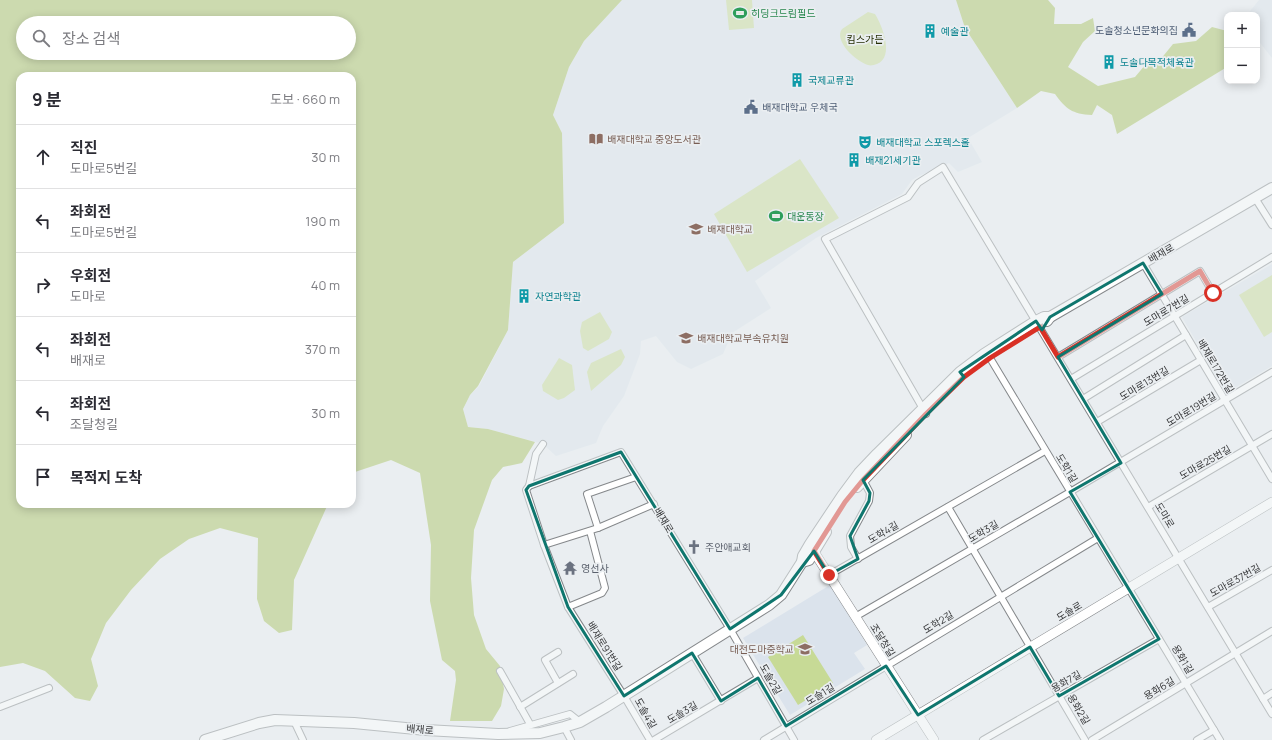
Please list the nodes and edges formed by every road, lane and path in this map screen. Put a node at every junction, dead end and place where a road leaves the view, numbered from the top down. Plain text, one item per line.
1 (1272, 188) edge
2 (1256, 198) junction
3 (1272, 225) edge
4 (1272, 257) edge
5 (1143, 263) junction
6 (1213, 293) junction
7 (1162, 294) junction
8 (1175, 316) junction
9 (1038, 324) junction
10 (1186, 335) junction
11 (1058, 357) junction
12 (990, 358) junction
13 (1201, 360) junction
14 (1272, 372) edge
15 (962, 374) junction
16 (1071, 379) junction
17 (1083, 399) junction
18 (1225, 400) junction
19 (924, 412) junction
20 (1097, 422) junction
21 (1272, 434) edge
22 (543, 444) dead end
23 (1252, 446) junction
24 (1045, 451) junction
25 (880, 456) junction
26 (1121, 462) junction
27 (636, 477) junction
28 (1272, 479) edge
29 (863, 480) junction
30 (529, 486) junction
31 (1070, 492) junction
32 (1272, 502) edge
33 (654, 504) junction
34 (1148, 506) junction
35 (948, 507) junction
36 (598, 528) junction
37 (590, 531) junction
38 (1098, 538) junction
39 (544, 545) junction
40 (812, 548) junction
41 (972, 549) junction
42 (1178, 558) junction
43 (858, 559) junction
44 (1272, 570) edge
45 (829, 575) junction
46 (1128, 588) junction
47 (1000, 596) junction
48 (568, 607) junction
49 (1208, 607) junction
50 (855, 616) junction
51 (730, 629) junction
52 (1272, 631) edge
53 (1159, 639) junction
54 (1030, 647) junction
55 (558, 652) dead end
56 (692, 653) junction
57 (1236, 654) junction
58 (886, 666) junction
59 (500, 671) dead end
60 (573, 674) dead end
61 (758, 678) junction
62 (558, 684) junction
63 (1186, 684) junction
64 (48, 688) dead end
65 (1272, 693) edge
66 (624, 696) junction
67 (1059, 696) junction
68 (1263, 698) junction
69 (721, 700) junction
70 (0, 707) edge
71 (520, 707) junction
72 (1272, 714) edge
73 (918, 715) junction
74 (294, 721) junction
75 (580, 722) junction
76 (530, 724) junction
77 (786, 726) junction
78 (1214, 730) junction
79 (498, 734) junction
80 (568, 734) edge
81 (222, 737) edge
82 (205, 740) edge
83 (303, 740) edge
84 (563, 740) edge
85 (650, 740) edge
86 (654, 740) edge
87 (764, 740) edge
88 (794, 740) edge
89 (876, 740) edge
90 (934, 740) edge
91 (983, 740) edge
92 (1085, 740) edge
93 (1092, 740) edge
94 (1197, 740) edge
95 (1220, 740) edge

1 - 2 main road, 배재로
2 - 3 street
2 - 5 main road, 배재로
4 - 6 street, 도마로7번길
5 - 7 street, 배재로172번길
5 - 9 main road, 배재로
6 - 7 street
6 - 8 street, 도마로7번길
7 - 8 street, 배재로172번길
7 - 11 street
8 - 10 street, 배재로172번길
8 - 16 street, 도마로7번길
9 - 11 street, 도마로
9 - 12 main road, 배재로
9 - 15 main road, 배재로
9 - 19 street
10 - 13 street, 배재로172번길
10 - 17 street
11 - 16 street, 도마로
12 - 15 main road, 배재로
12 - 24 street, 도학1길
13 - 18 street, 배재로172번길
13 - 20 street, 도마로13번길
14 - 18 street, 도마로19번길
15 - 19 main road, 배재로
16 - 17 street, 도마로
17 - 20 street, 도마로
18 - 23 street, 배재로172번길
18 - 26 street, 도마로19번길
19 - 25 main road, 배재로
20 - 26 street, 도마로
21 - 23 street, 도마로25번길
22 - 30 street, 배재로91번길
23 - 28 street, 배재로172번길
23 - 34 street, 도마로25번길
24 - 31 street, 도학1길
24 - 35 street, 도학4길
25 - 29 main road, 배재로
25 - 40 main road, 배재로
26 - 31 street, 도학3길
26 - 34 street, 도마로
27 - 30 street, 배재로
27 - 33 street, 배재로
27 - 36 street
29 - 40 main road, 배재로
29 - 43 street
30 - 39 street, 배재로91번길
31 - 38 street, 도학1길
31 - 41 street, 도학3길
32 - 42 street, 도솔로
33 - 36 street
33 - 51 street, 배재로
34 - 42 street, 도마로
35 - 41 street
35 - 43 street, 도학4길
36 - 37 street
37 - 39 street
37 - 48 street
38 - 46 street, 도학1길
38 - 47 street, 도학2길
39 - 48 street, 배재로91번길
40 - 45 street, 조달청길
40 - 51 main road, 배재로
41 - 47 street
41 - 50 street, 도학3길
42 - 46 street, 도솔로
42 - 49 street, 도마로
43 - 45 street, 도학4길
44 - 49 street, 도마로37번길
45 - 50 street, 조달청길
46 - 53 street, 용화1길
46 - 54 street, 도솔로
47 - 54 street
47 - 58 street, 도학2길
48 - 66 street, 배재로91번길
49 - 57 street, 도마로
50 - 58 street, 조달청길
51 - 56 main road, 배재로
51 - 61 street, 도솔2길
52 - 57 street, 용화6길
53 - 63 street, 용화1길
53 - 67 street, 용화7길
54 - 67 street, 용화2길
54 - 73 street, 도솔로
55 - 62 street
56 - 66 main road, 배재로
56 - 69 street
57 - 63 street, 용화6길
57 - 68 street, 도마로
58 - 73 street, 조달청길
58 - 77 street, 도솔1길
59 - 71 street
60 - 62 street
61 - 69 street, 도솔3길
61 - 77 street, 도솔2길
62 - 71 street
63 - 78 street, 용화1길
63 - 93 street, 용화6길
64 - 70 street
65 - 68 street
66 - 75 main road, 배재로
66 - 85 street, 도솔4길
67 - 91 street, 용화7길
67 - 92 street, 용화2길
68 - 72 street, 도마로
69 - 86 street, 도솔3길
71 - 76 street
73 - 89 street, 도솔로
73 - 90 street, 조달청길
74 - 79 main road, 배재로
74 - 81 main road, 배재로
74 - 83 street
75 - 76 street
75 - 80 main road, 배재로
76 - 79 street
77 - 87 street, 도솔1길
77 - 88 street, 도솔2길
78 - 94 street
78 - 95 street, 용화1길
79 - 80 main road, 배재로
80 - 84 street
81 - 82 main road, 배재로

